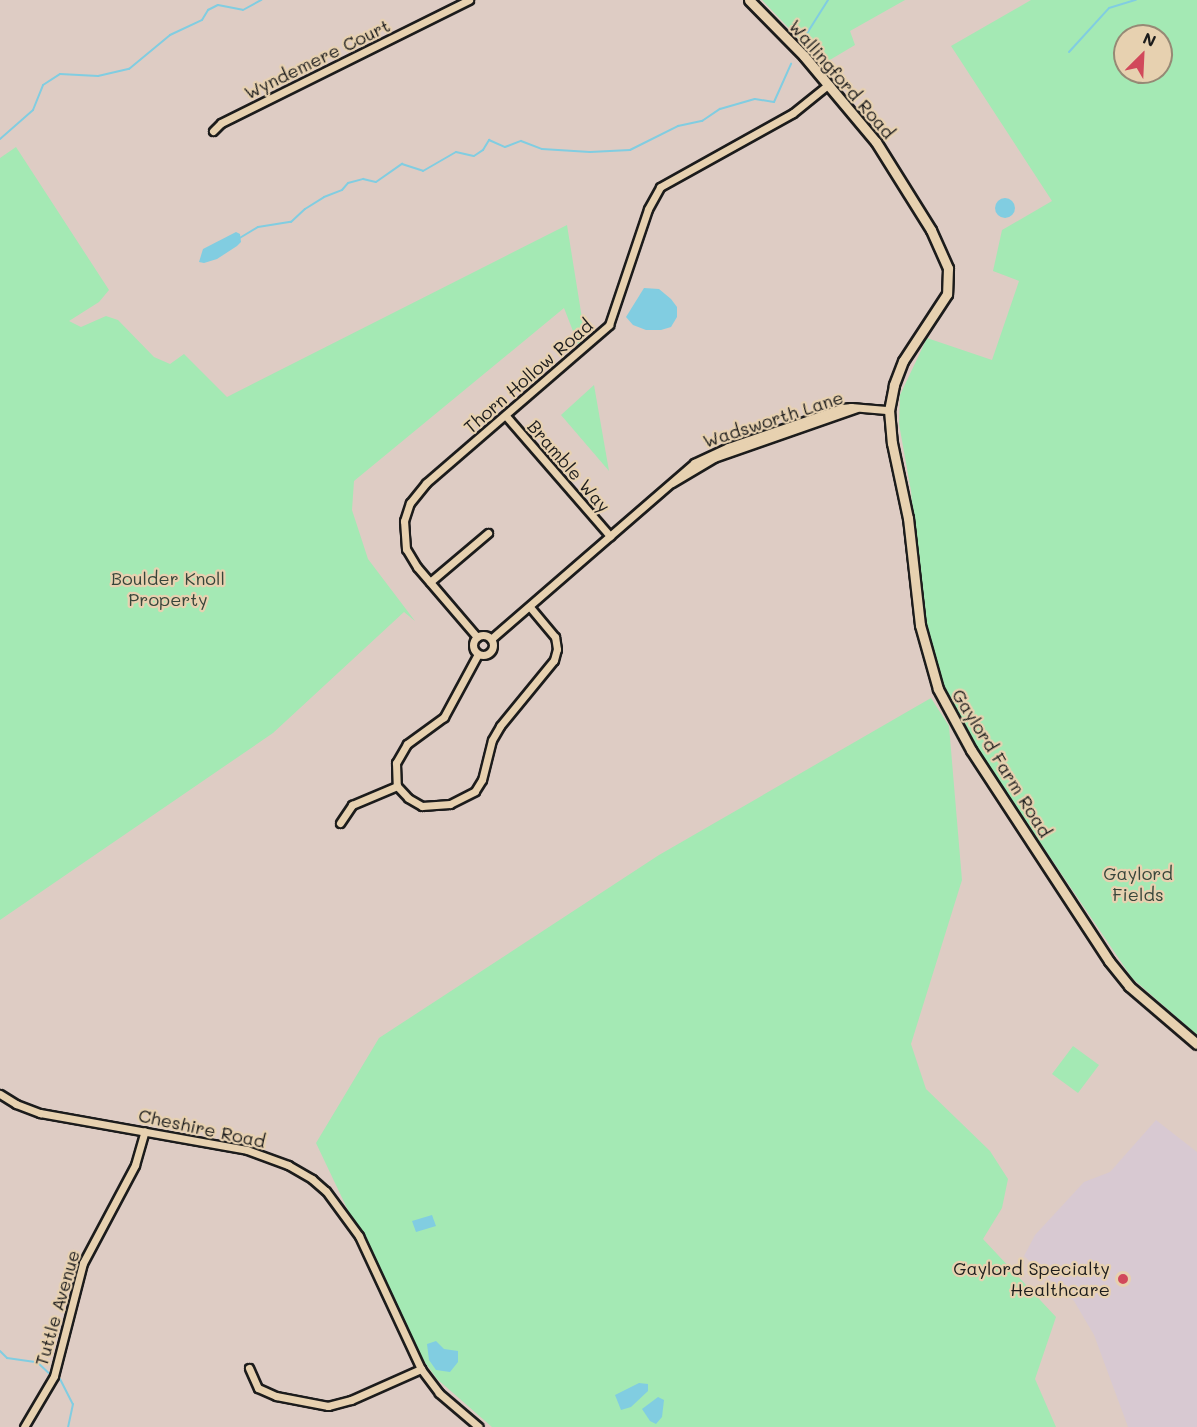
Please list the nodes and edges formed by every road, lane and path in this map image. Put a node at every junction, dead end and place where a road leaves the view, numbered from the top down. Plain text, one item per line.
1 (469, 0) edge
2 (749, 0) edge
3 (829, 84) junction
4 (213, 131) dead end
5 (936, 314) joint
6 (889, 410) junction
7 (506, 416) junction
8 (488, 533) dead end
9 (610, 536) junction
10 (430, 582) junction
11 (529, 606) junction
12 (477, 637) junction
13 (491, 639) junction
14 (478, 654) junction
15 (397, 786) junction
16 (340, 823) dead end
17 (1197, 1044) edge
18 (0, 1094) edge
19 (145, 1131) junction
20 (249, 1368) dead end
21 (421, 1369) junction
22 (24, 1427) edge
23 (479, 1427) edge

1 - 4 street, Wyndemere Court
2 - 3 street, Wallingford Road
3 - 5 street, Wallingford Road
3 - 7 street, Thorn Hollow Road
5 - 6 street, Gaylord Farm Road
6 - 9 street, Wadsworth Lane
6 - 17 street, Gaylord Farm Road
7 - 9 street, Bramble Way
7 - 10 street, Thorn Hollow Road
8 - 10 street
9 - 11 street, Wadsworth Lane
10 - 12 street, Thorn Hollow Road
11 - 13 street, Wadsworth Lane
11 - 15 street
12 - 13 street
12 - 14 street
13 - 14 street
14 - 15 street
15 - 16 street
18 - 19 street, Cheshire Road
19 - 21 street, Cheshire Road
19 - 22 street, Tuttle Avenue
20 - 21 street
21 - 23 street, Cheshire Road

